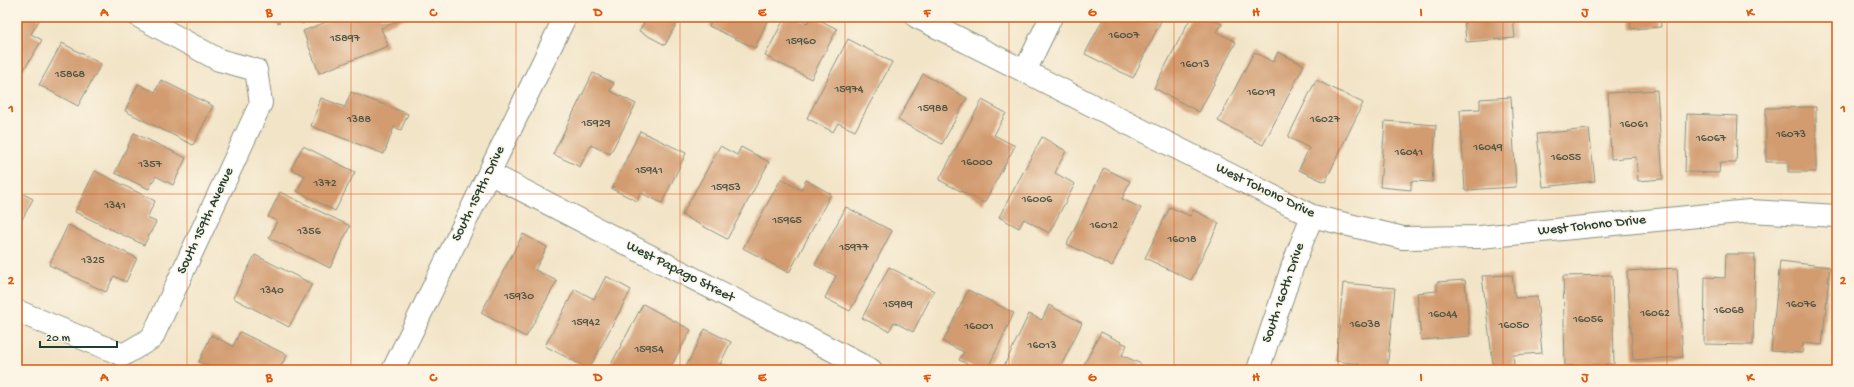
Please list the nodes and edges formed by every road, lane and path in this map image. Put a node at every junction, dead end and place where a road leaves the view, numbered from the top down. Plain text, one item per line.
1 (140, 17) edge
2 (565, 17) edge
3 (917, 17) edge
4 (1051, 17) edge
5 (1025, 71) junction
6 (489, 173) junction
7 (1312, 216) junction
8 (1837, 216) edge
9 (17, 311) edge
10 (393, 370) edge
11 (871, 370) edge
12 (1258, 370) edge

1 - 9 street, South 159th Avenue
2 - 6 street, South 159th Drive
3 - 5 street, West Tohono Drive
4 - 5 street
5 - 7 street, West Tohono Drive
6 - 10 street, South 159th Drive
6 - 11 street, West Papago Street
7 - 8 street, West Tohono Drive
7 - 12 street, South 160th Drive

